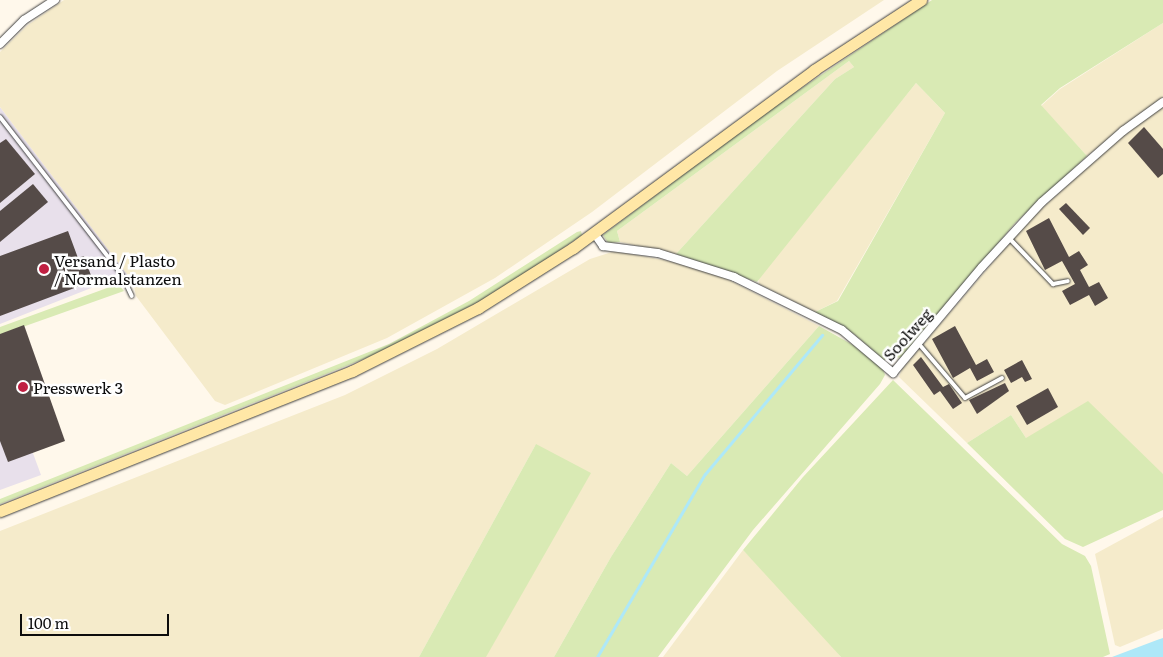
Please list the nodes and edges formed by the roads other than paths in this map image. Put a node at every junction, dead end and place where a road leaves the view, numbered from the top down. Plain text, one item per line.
1 (55, 0) edge
2 (921, 0) edge
3 (0, 44) edge
4 (1163, 102) edge
5 (0, 117) edge
6 (594, 233) junction
7 (1009, 238) junction
8 (1068, 281) dead end
9 (132, 296) dead end
10 (918, 344) junction
11 (1002, 378) dead end
12 (0, 511) edge

1 - 3 street
2 - 6 main road
4 - 7 street, Soolweg
5 - 9 lane
6 - 10 street, Soolweg
6 - 12 main road
7 - 8 lane
7 - 10 street, Soolweg
10 - 11 lane

